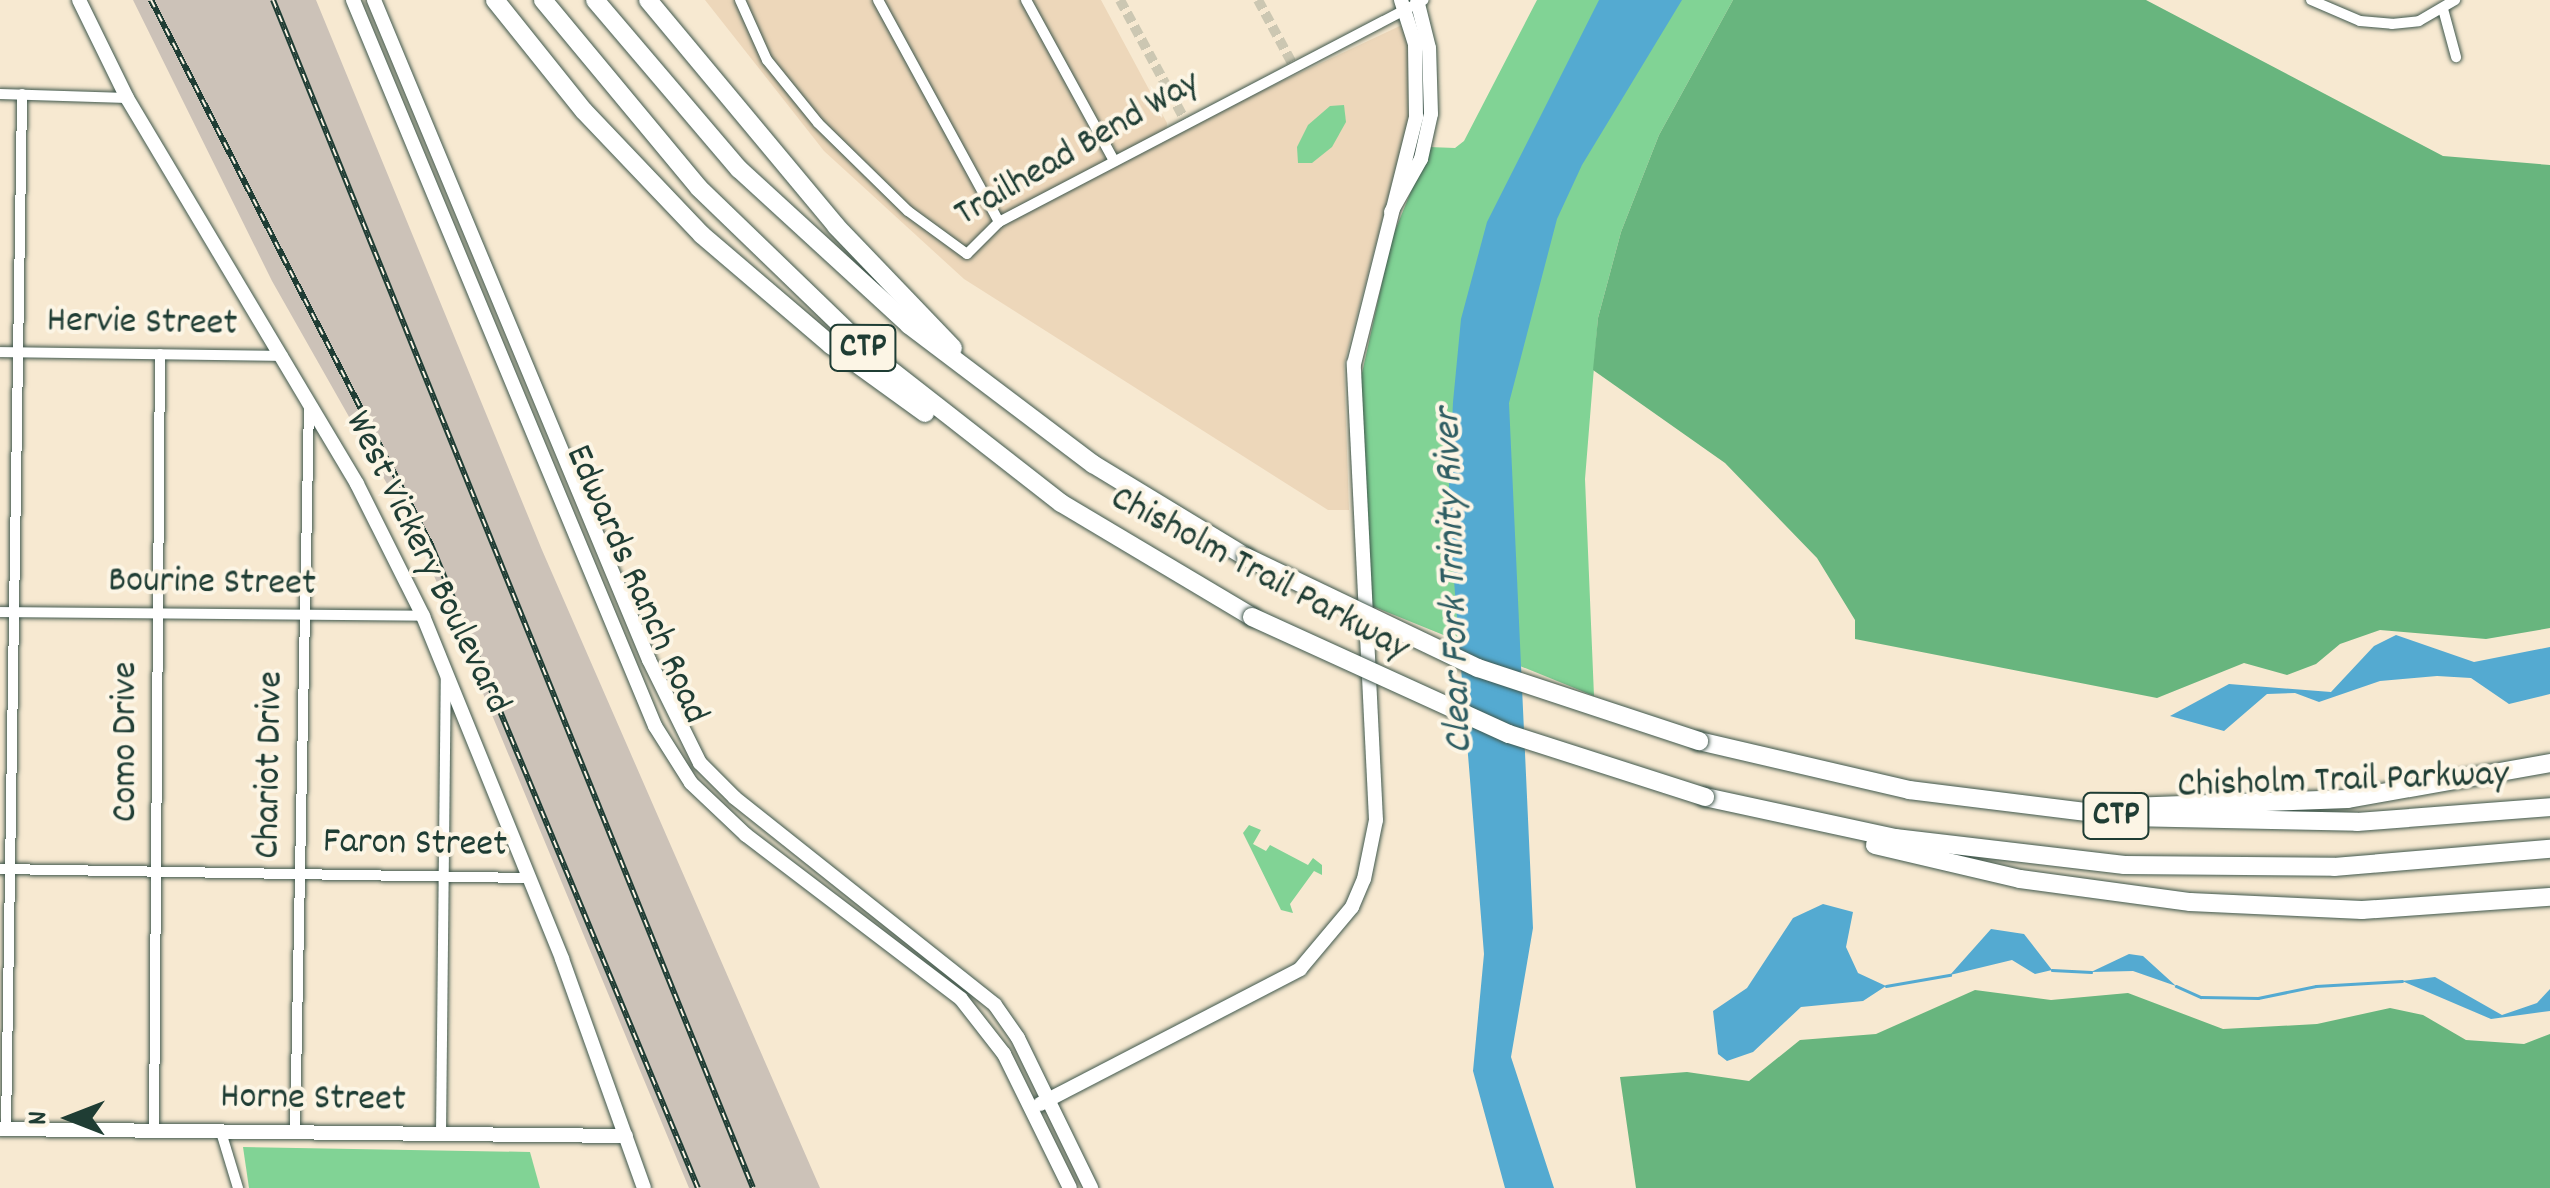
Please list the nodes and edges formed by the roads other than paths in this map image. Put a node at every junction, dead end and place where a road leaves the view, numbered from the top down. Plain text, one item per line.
1 (80, 0) edge
2 (353, 0) edge
3 (374, 0) edge
4 (494, 0) edge
5 (543, 0) edge
6 (595, 0) edge
7 (648, 0) edge
8 (740, 0) edge
9 (878, 0) edge
10 (1026, 0) edge
11 (2311, 0) edge
12 (2456, 0) edge
13 (1413, 2) edge
14 (2444, 9) junction
15 (2456, 57) dead end
16 (0, 94) edge
17 (22, 94) junction
18 (127, 98) junction
19 (1113, 159) junction
20 (998, 222) junction
21 (0, 352) edge
22 (18, 352) junction
23 (160, 354) junction
24 (283, 356) junction
25 (309, 398) junction
26 (1010, 405) junction
27 (1061, 503) junction
28 (0, 612) edge
29 (14, 612) junction
30 (158, 614) junction
31 (304, 615) junction
32 (424, 616) junction
33 (447, 668) junction
34 (668, 698) junction
35 (646, 708) junction
36 (2550, 763) edge
37 (2550, 807) edge
38 (2035, 808) junction
39 (1809, 822) junction
40 (2550, 849) edge
41 (5, 869) edge
42 (156, 871) junction
43 (299, 872) junction
44 (443, 878) junction
45 (528, 878) junction
46 (2550, 897) edge
47 (938, 956) junction
48 (926, 973) junction
49 (1048, 1101) junction
50 (1030, 1108) junction
51 (3, 1129) edge
52 (154, 1131) junction
53 (221, 1132) junction
54 (294, 1132) junction
55 (441, 1134) junction
56 (626, 1136) junction
57 (238, 1188) edge
58 (644, 1188) edge
59 (1070, 1188) edge
60 (1091, 1188) edge

1 - 18 street, West Vickery Boulevard
2 - 35 street, Edwards Ranch Road
3 - 34 street, Edwards Ranch Road
4 - 27 highway
5 - 27 highway, Chisholm Trail Parkway / CTP
6 - 26 highway, Chisholm Trail Parkway / CTP
7 - 26 highway
8 - 20 street, Trailhead Bend Way
9 - 20 street
10 - 19 street
11 - 14 street
12 - 14 street
13 - 19 street, Trailhead Bend Way
13 - 49 street
14 - 15 street
16 - 17 street
17 - 18 street
17 - 22 street
18 - 24 street, West Vickery Boulevard
19 - 20 street, Trailhead Bend Way
21 - 22 street, Hervie Street
22 - 23 street, Hervie Street
22 - 29 street
23 - 24 street, Hervie Street
23 - 30 street, Como Drive
24 - 25 street, West Vickery Boulevard
25 - 31 street, Chariot Drive
25 - 32 street, West Vickery Boulevard
26 - 38 highway, Chisholm Trail Parkway / CTP, bridge
27 - 39 highway, Chisholm Trail Parkway / CTP, bridge
28 - 29 street, Bourine Street
29 - 30 street, Bourine Street
29 - 41 street
30 - 31 street, Bourine Street
30 - 42 street, Como Drive
31 - 32 street, Bourine Street
31 - 43 street, Chariot Drive
32 - 33 street, West Vickery Boulevard
33 - 44 street
33 - 45 street, West Vickery Boulevard
34 - 35 street
34 - 47 street, Edwards Ranch Road
35 - 48 street, Edwards Ranch Road
36 - 38 highway
37 - 38 highway, Chisholm Trail Parkway / CTP
39 - 40 highway, Chisholm Trail Parkway / CTP
39 - 46 highway
41 - 42 street, Faron Street
41 - 51 street
42 - 43 street, Faron Street
42 - 52 street, Como Drive
43 - 44 street, Faron Street
43 - 54 street, Chariot Drive
44 - 45 street, Faron Street
44 - 55 street
45 - 56 street, West Vickery Boulevard
47 - 48 street
47 - 49 street, Edwards Ranch Road
48 - 50 street, Edwards Ranch Road
49 - 50 street
49 - 60 street, Edwards Ranch Road
50 - 59 street, Edwards Ranch Road
51 - 52 street, Horne Street
52 - 53 street, Horne Street
53 - 54 street, Horne Street
53 - 57 street
54 - 55 street, Horne Street
55 - 56 street, Horne Street
56 - 58 street, West Vickery Boulevard

